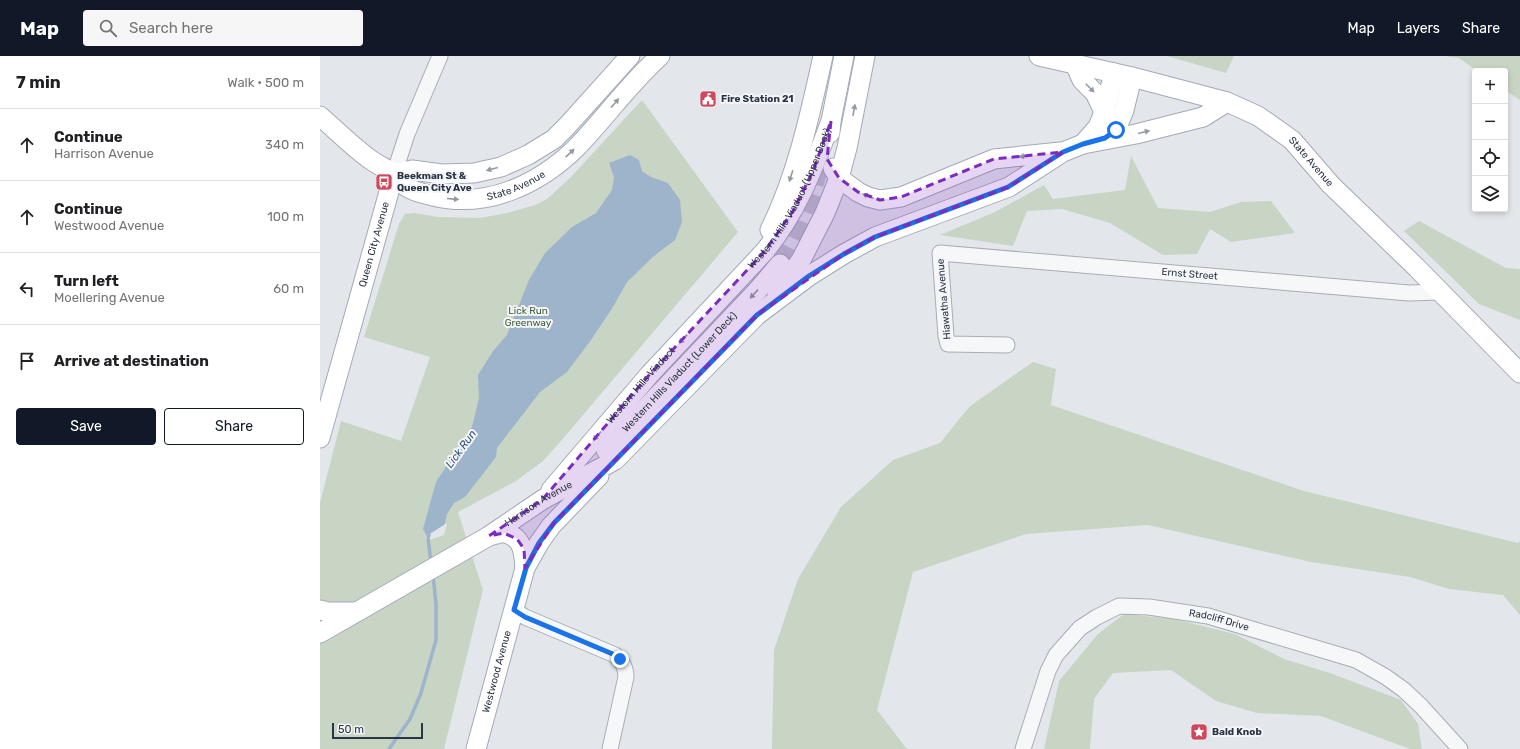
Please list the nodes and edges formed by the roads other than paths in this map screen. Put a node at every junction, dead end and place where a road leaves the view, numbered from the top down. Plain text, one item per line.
1 (440, 56) edge
2 (630, 56) edge
3 (660, 56) edge
4 (823, 56) edge
5 (845, 56) edge
6 (865, 56) edge
7 (1039, 56) edge
8 (1075, 64) junction
9 (1114, 74) junction
10 (1132, 77) junction
11 (1226, 102) junction
12 (1104, 112) junction
13 (320, 116) edge
14 (831, 121) junction
15 (1105, 138) junction
16 (1083, 144) junction
17 (826, 151) junction
18 (1063, 152) junction
19 (394, 174) junction
20 (839, 178) junction
21 (764, 249) junction
22 (805, 252) junction
23 (940, 253) joint
24 (780, 264) tunnel mouth
25 (744, 274) joint
26 (1439, 292) junction
27 (757, 315) junction
28 (1007, 345) dead end
29 (1520, 373) edge
30 (320, 438) edge
31 (615, 460) junction
32 (578, 480) junction
33 (542, 500) junction
34 (489, 536) junction
35 (526, 568) junction
36 (320, 610) edge
37 (514, 610) junction
38 (354, 612) junction
39 (320, 633) edge
40 (476, 749) edge
41 (610, 749) edge
42 (1023, 749) edge
43 (1460, 749) edge

1 - 19 street, Queen City Avenue
2 -> 19 main road
19 -> 3 main road, State Avenue
4 -> 21 main road
5 - 14 main road, Western Hills Viaduct (Upper Deck)
5 - 17 main road
20 -> 6 main road
7 - 8 main road, State Avenue
8 - 9 main road, State Avenue
8 -> 12 main road
9 - 10 main road, State Avenue
9 - 12 main road, Harrison Avenue
10 - 11 main road, State Avenue
10 - 15 main road
15 -> 11 main road, Harrison Avenue
11 - 26 main road, State Avenue
12 - 16 main road, Harrison Avenue
13 - 19 main road, State Avenue
14 - 17 main road, Western Hills Viaduct (Upper Deck)
14 - 21 main road, Western Hills Viaduct (Upper Deck)
15 - 16 main road, Harrison Avenue
16 - 18 main road, Harrison Avenue
17 - 20 main road
17 - 22 main road, Western Hills Viaduct (Upper Deck)
18 -> 20 main road
18 - 27 main road, Harrison Avenue
19 - 30 main road, Queen City Avenue
20 - 22 main road
21 - 25 main road, Western Hills Viaduct (Upper Deck)
22 - 27 main road
23 - 26 street, Ernst Street
23 - 28 street, Hiawatha Avenue
24 -> 32 main road, Western Hills Viaduct (Lower Deck)
25 -> 33 main road, Western Hills Viaduct
26 - 29 main road, State Avenue
27 - 31 main road, Harrison Avenue
31 - 32 main road, Harrison Avenue
31 - 35 main road, Westwood Avenue
32 - 33 main road, Harrison Avenue
33 - 34 main road, Harrison Avenue
34 - 35 main road
34 - 38 main road, Harrison Avenue
35 - 37 main road, Westwood Avenue
36 - 38 main road
37 - 40 main road, Westwood Avenue
37 - 41 street
38 - 39 main road, Harrison Avenue
42 - 43 street, Radcliff Drive

